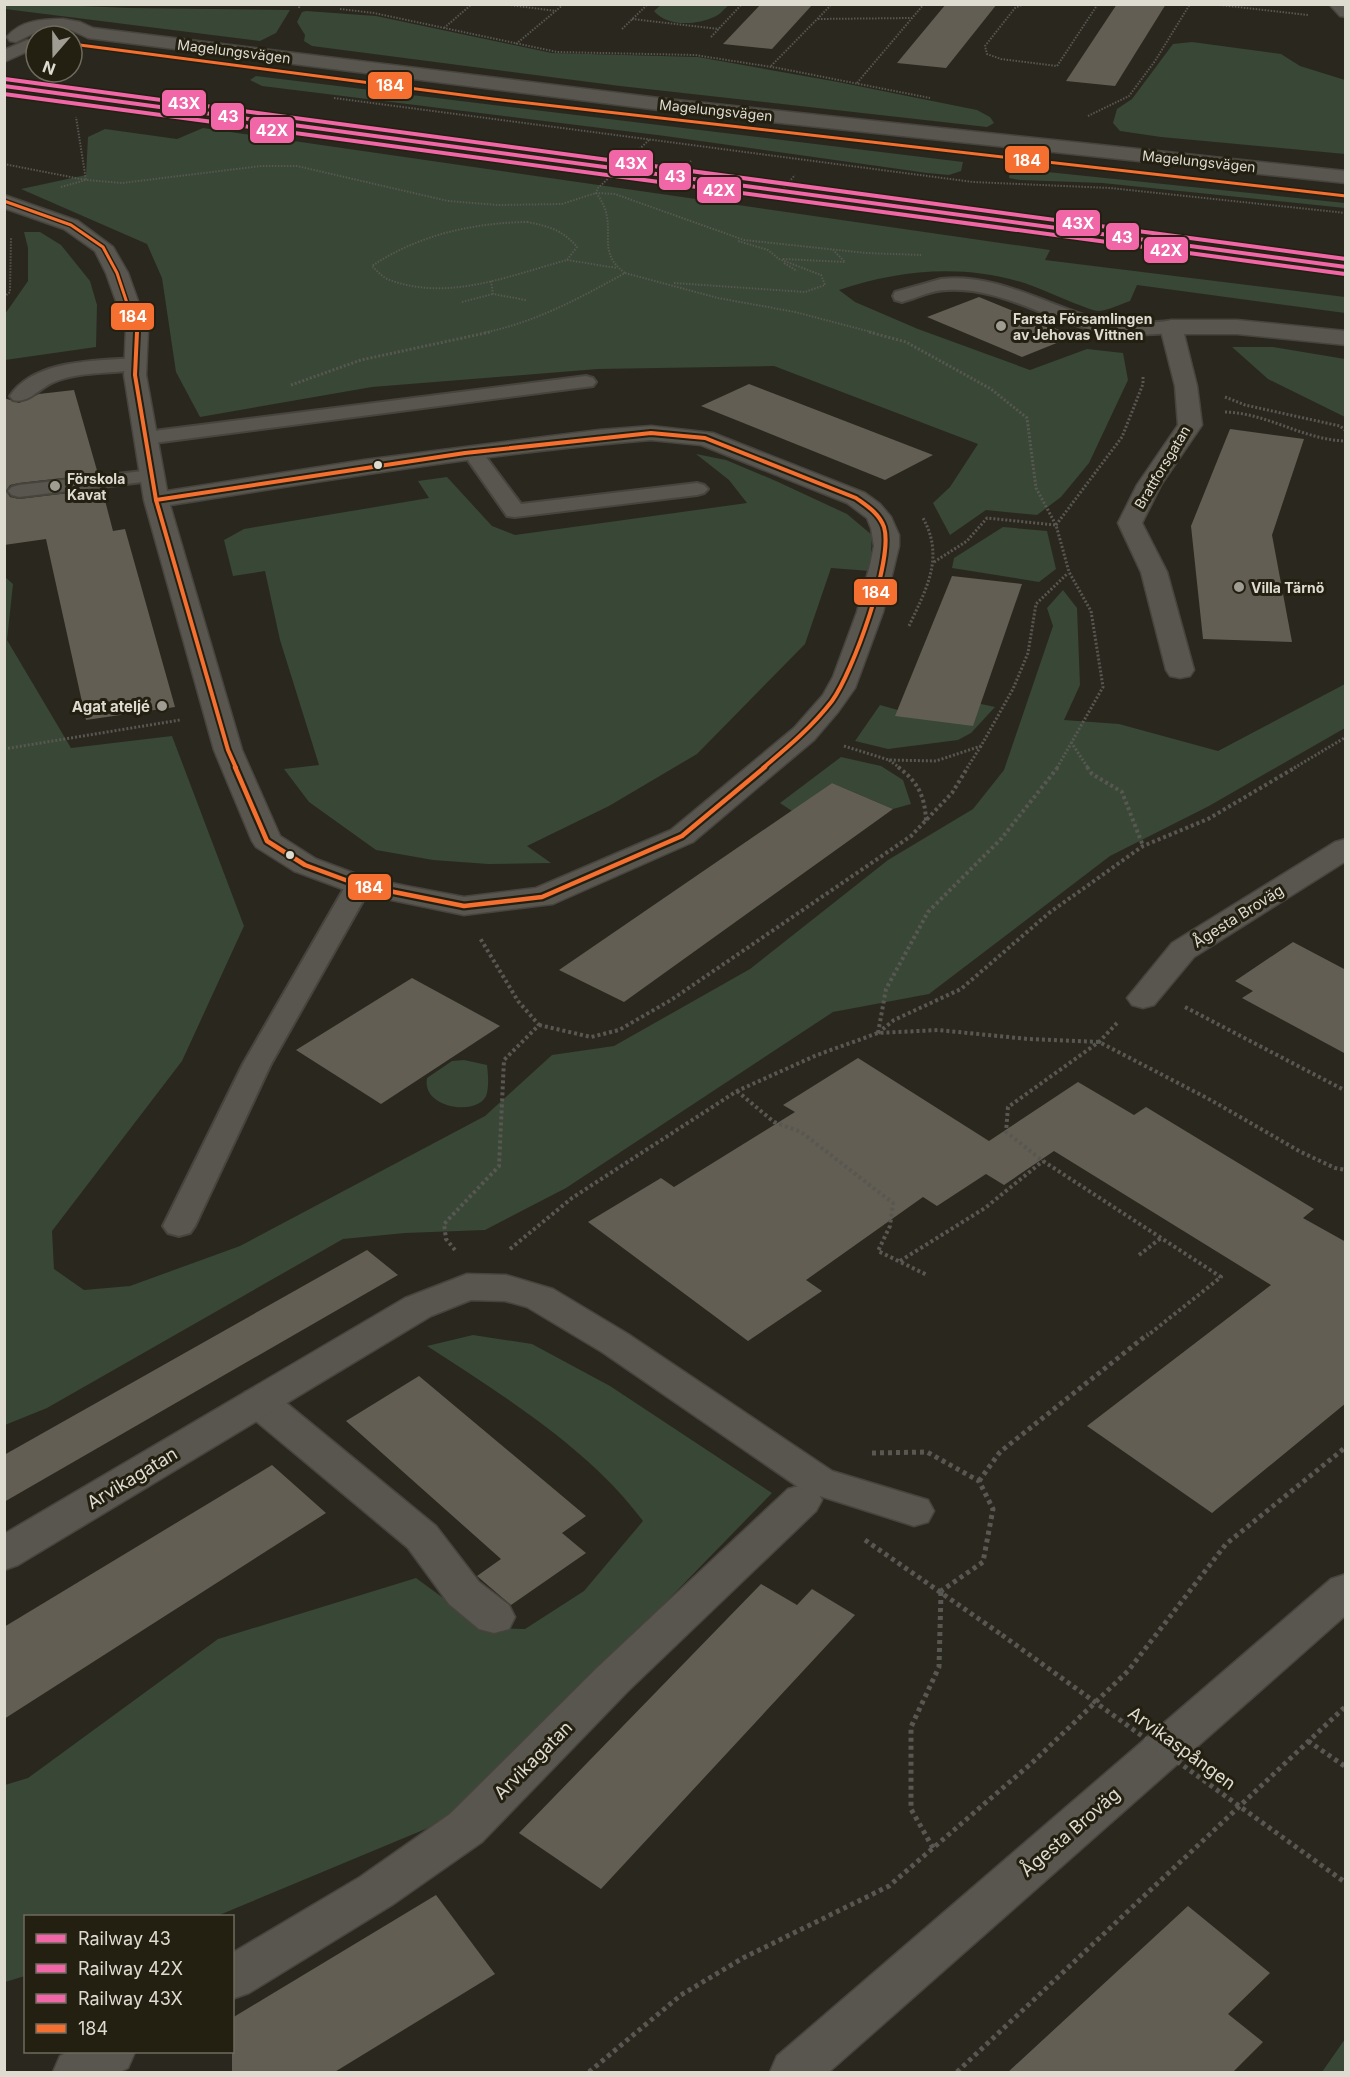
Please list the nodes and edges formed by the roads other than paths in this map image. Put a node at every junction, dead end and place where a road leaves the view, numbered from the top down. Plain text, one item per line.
1 (1337, 4) edge
2 (1346, 12) edge
3 (20, 36) edge
4 (84, 38) edge
5 (84, 39) edge
6 (4, 57) edge
7 (1346, 177) edge
8 (1346, 196) edge
9 (4, 201) edge
10 (902, 296) dead end
11 (1171, 327) junction
12 (1346, 338) edge
13 (136, 364) junction
14 (586, 382) dead end
15 (20, 396) dead end
16 (146, 438) junction
17 (473, 453) junction
18 (154, 488) junction
19 (697, 489) dead end
20 (19, 491) dead end
21 (1180, 670) dead end
22 (1346, 848) edge
23 (359, 885) junction
24 (1143, 998) road end
25 (179, 1226) dead end
26 (259, 1402) junction
27 (802, 1500) road end
28 (914, 1511) dead end
29 (4, 1554) edge
30 (1346, 1590) edge
31 (494, 1617) dead end
32 (234, 1977) edge
33 (109, 2053) edge
34 (77, 2073) edge
35 (794, 2073) edge

1 - 2 street
3 - 6 street
4 - 7 street, Magelungsvägen
5 - 8 street, Magelungsvägen
9 - 13 street
10 - 11 lane
11 - 12 street
11 - 21 street, Brattforsgatan
13 - 15 lane
13 - 16 street
14 - 16 lane
16 - 18 street
17 - 18 street
17 - 19 lane
17 - 23 street
18 - 20 lane
18 - 23 street
22 - 24 street, Ågesta Broväg
23 - 25 lane
26 - 28 street, Arvikagatan
26 - 29 street, Arvikagatan
26 - 31 street
27 - 32 street, Arvikagatan
30 - 35 street, Ågesta Broväg
33 - 34 street

